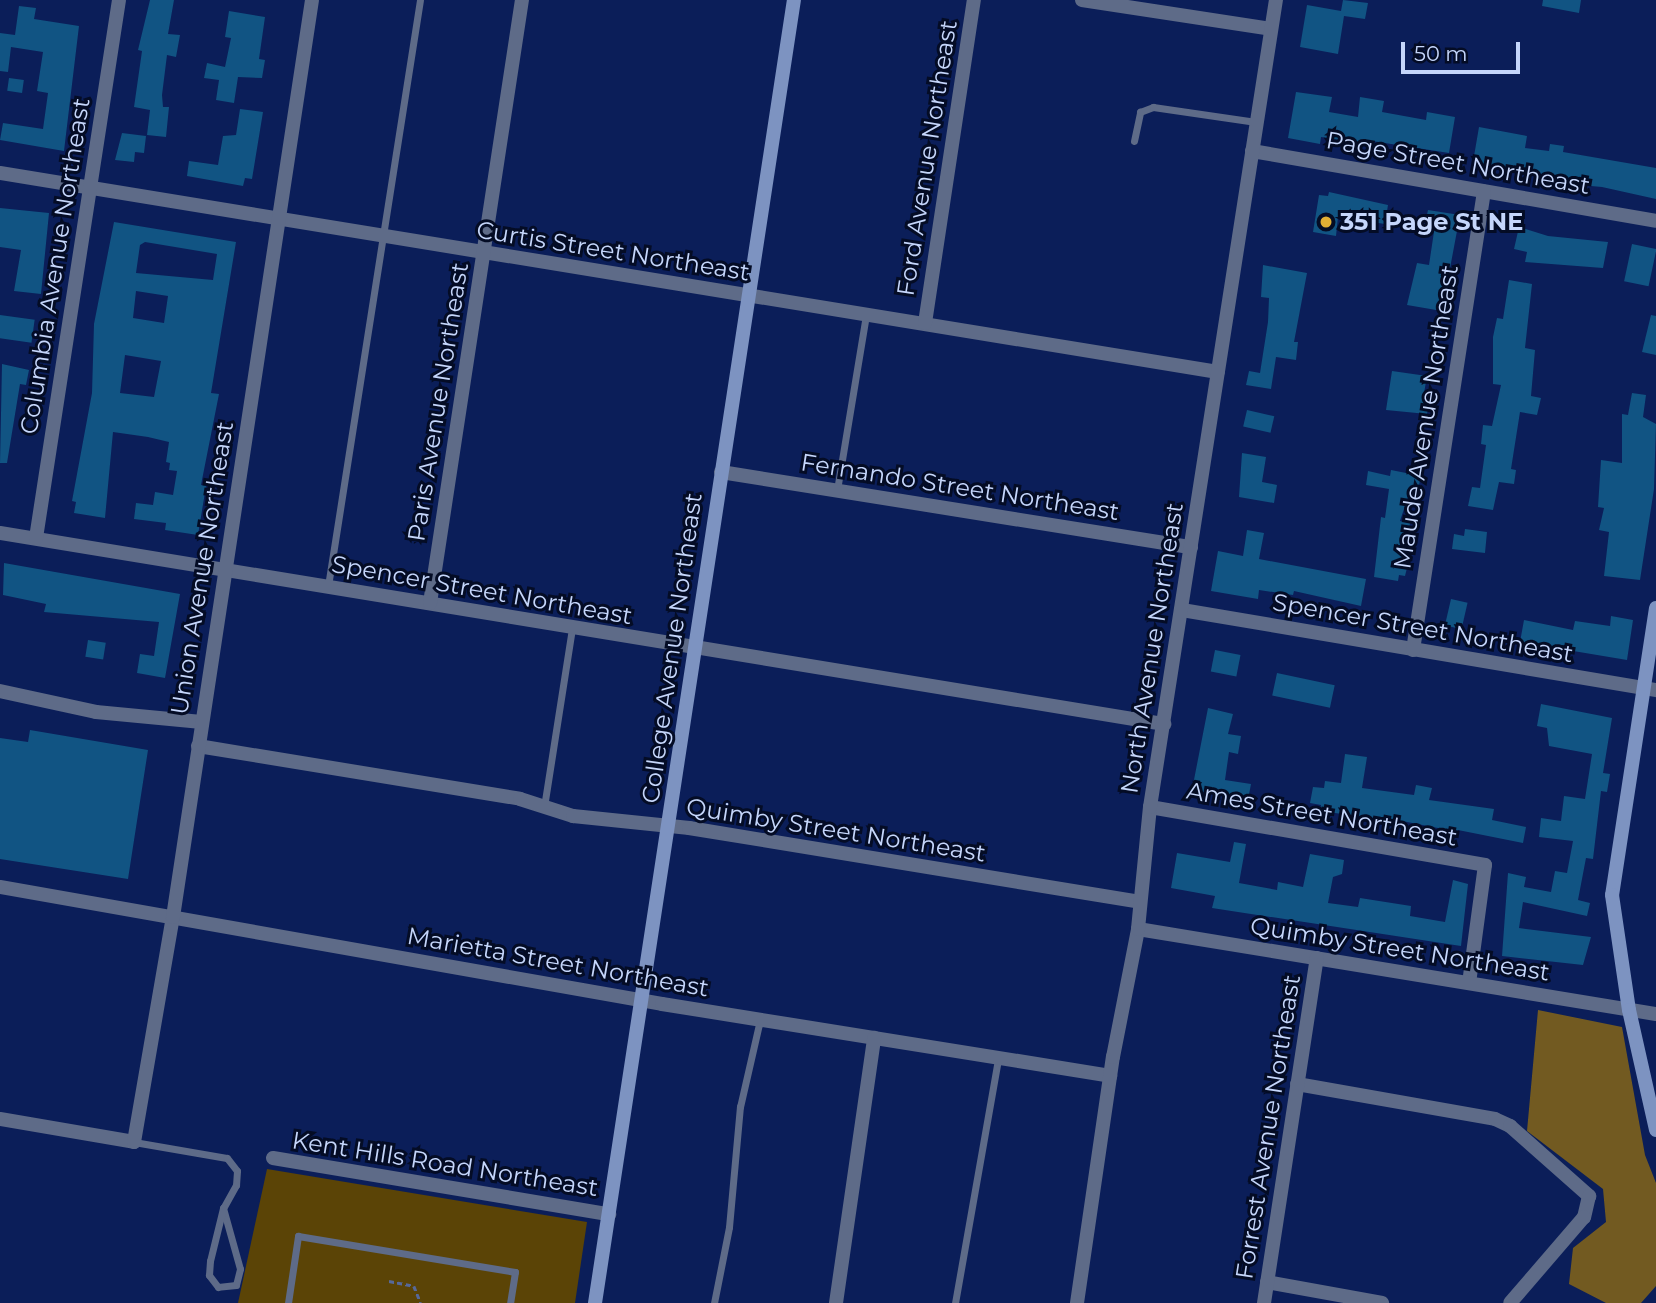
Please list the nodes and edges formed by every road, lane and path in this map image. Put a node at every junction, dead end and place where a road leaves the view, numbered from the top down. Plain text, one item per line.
1 (119, 0) edge
2 (312, 0) edge
3 (420, 0) edge
4 (522, 0) edge
5 (794, 0) edge
6 (974, 0) edge
7 (1082, 0) edge
8 (1276, 0) edge
9 (1271, 29) junction
10 (1256, 122) junction
11 (1134, 141) dead end
12 (1252, 151) junction
13 (0, 173) edge
14 (90, 187) junction
15 (1484, 191) junction
16 (278, 218) junction
17 (1656, 221) edge
18 (384, 236) junction
19 (484, 253) junction
20 (748, 296) junction
21 (866, 314) junction
22 (925, 323) junction
23 (1219, 372) junction
24 (721, 472) junction
25 (837, 490) junction
26 (0, 533) edge
27 (36, 538) junction
28 (1191, 547) junction
29 (226, 570) junction
30 (328, 587) junction
31 (430, 603) junction
32 (1656, 608) edge
33 (1182, 610) junction
34 (572, 628) junction
35 (695, 649) junction
36 (1413, 650) junction
37 (1650, 689) edge
38 (0, 691) edge
39 (202, 722) junction
40 (1164, 724) junction
41 (198, 746) junction
42 (544, 807) junction
43 (1150, 807) junction
44 (669, 828) junction
45 (0, 887) edge
46 (1137, 901) junction
47 (173, 917) junction
48 (1138, 929) junction
49 (1317, 958) junction
50 (1469, 983) junction
51 (642, 1001) junction
52 (1629, 1010) junction
53 (1656, 1014) edge
54 (760, 1020) junction
55 (874, 1038) junction
56 (998, 1058) junction
57 (1110, 1076) junction
58 (1297, 1084) junction
59 (0, 1119) edge
60 (1656, 1130) edge
61 (134, 1142) junction
62 (273, 1158) dead end
63 (223, 1208) junction
64 (609, 1214) junction
65 (389, 1281) dead end
66 (1267, 1282) junction
67 (1361, 1301) edge
68 (288, 1303) edge
69 (421, 1303) edge
70 (510, 1303) edge
71 (595, 1303) edge
72 (714, 1303) edge
73 (836, 1303) edge
74 (956, 1303) edge
75 (1077, 1303) edge
76 (1264, 1303) edge
77 (1382, 1303) edge
78 (1510, 1303) edge

1 - 14 street, Columbia Avenue Northeast
2 - 16 street, Union Avenue Northeast
3 - 18 lane
4 - 19 street, Paris Avenue Northeast
5 - 20 street, College Avenue Northeast
6 - 22 street, Ford Avenue Northeast
7 - 9 street
8 - 9 street, North Avenue Northeast
9 - 10 street, North Avenue Northeast
10 - 11 lane
10 - 12 street, North Avenue Northeast
12 - 15 street, Page Street Northeast
12 - 23 street, North Avenue Northeast
13 - 14 street, Curtis Street Northeast
14 - 16 street, Curtis Street Northeast
14 - 27 street, Columbia Avenue Northeast
15 - 17 street, Page Street Northeast
15 - 36 street, Maude Avenue Northeast
16 - 18 street, Curtis Street Northeast
16 - 29 street, Union Avenue Northeast
18 - 19 street, Curtis Street Northeast
18 - 30 lane
19 - 20 street, Curtis Street Northeast
19 - 31 street, Paris Avenue Northeast
20 - 21 street, Curtis Street Northeast
20 - 24 street, College Avenue Northeast
21 - 22 street, Curtis Street Northeast
21 - 25 lane
22 - 23 street, Curtis Street Northeast
23 - 28 street, North Avenue Northeast
24 - 25 street, Fernando Street Northeast
24 - 35 street, College Avenue Northeast
25 - 28 street, Fernando Street Northeast
26 - 27 street, Spencer Street Northeast
27 - 29 street, Spencer Street Northeast
28 - 33 street, North Avenue Northeast
29 - 30 street, Spencer Street Northeast
29 - 39 street, Union Avenue Northeast
30 - 31 street, Spencer Street Northeast
31 - 34 street, Spencer Street Northeast
32 - 37 street
33 - 36 street, Spencer Street Northeast
33 - 40 street, North Avenue Northeast
34 - 35 street, Spencer Street Northeast
34 - 42 lane
35 - 40 street, Spencer Street Northeast
35 - 44 street, College Avenue Northeast
36 - 37 street, Spencer Street Northeast
37 - 52 street
38 - 39 street
39 - 41 street, Union Avenue Northeast
40 - 43 street, North Avenue Northeast
41 - 42 street, Quimby Street Northeast
41 - 47 street, Union Avenue Northeast
42 - 44 street, Quimby Street Northeast
43 - 46 street, North Avenue Northeast
43 - 50 street, Ames Street Northeast
44 - 46 street, Quimby Street Northeast
44 - 51 street, College Avenue Northeast
45 - 47 street, Marietta Street Northeast
46 - 48 street, North Avenue Northeast
47 - 51 street, Marietta Street Northeast
47 - 61 street, Union Avenue Northeast
48 - 49 street, Quimby Street Northeast
48 - 57 street, North Avenue Northeast
49 - 50 street, Quimby Street Northeast
49 - 58 street, Forrest Avenue Northeast
50 - 52 street, Quimby Street Northeast
51 - 54 street, Marietta Street Northeast
51 - 64 street, College Avenue Northeast
52 - 53 street, Quimby Street Northeast
52 - 60 street
54 - 55 street, Marietta Street Northeast
54 - 72 lane
55 - 56 street, Marietta Street Northeast
55 - 73 street
56 - 57 street, Marietta Street Northeast
56 - 74 lane
57 - 75 street, North Avenue Northeast
58 - 66 street, Forrest Avenue Northeast
58 - 78 street
59 - 61 street
61 - 63 lane
62 - 64 street, Kent Hills Road Northeast
63 - 63 lane
64 - 71 street, College Avenue Northeast
65 - 69 path
66 - 67 street
66 - 76 street, Forrest Avenue Northeast
67 - 77 street
68 - 70 lane

